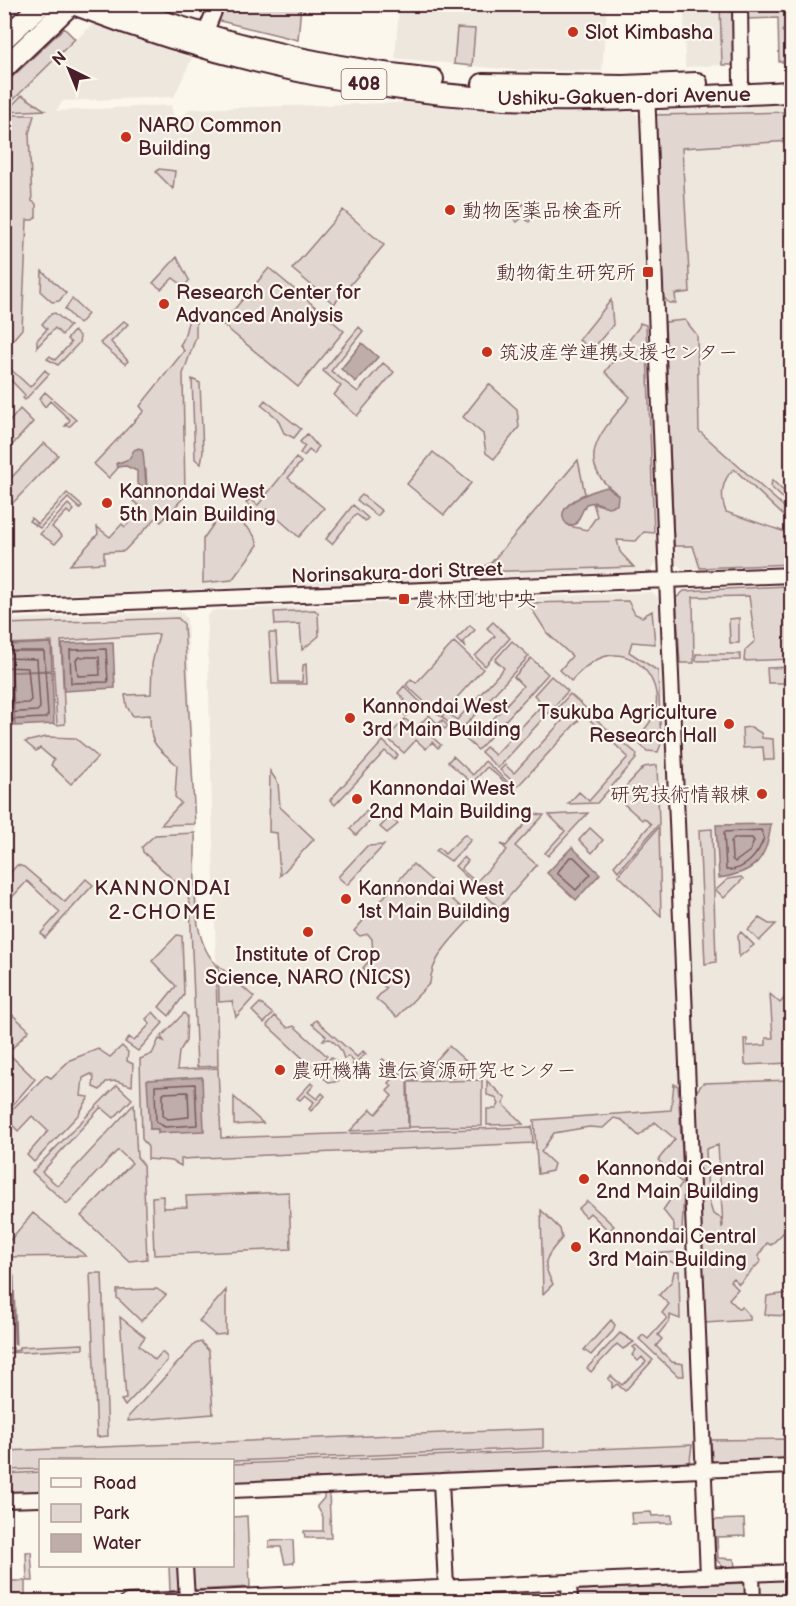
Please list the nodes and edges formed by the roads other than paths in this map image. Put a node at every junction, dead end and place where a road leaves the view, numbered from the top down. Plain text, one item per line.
1 (42, 4) edge
2 (217, 4) edge
3 (740, 4) edge
4 (118, 5) edge
5 (78, 7) edge
6 (4, 39) edge
7 (202, 42) junction
8 (4, 68) edge
9 (792, 79) edge
10 (741, 81) junction
11 (647, 92) junction
12 (792, 93) edge
13 (792, 575) edge
14 (667, 580) junction
15 (4, 607) edge
16 (792, 1466) edge
17 (703, 1470) junction
18 (441, 1481) junction
19 (234, 1490) edge
20 (39, 1499) edge
21 (4, 1500) edge
22 (185, 1567) edge
23 (792, 1572) edge
24 (752, 1574) junction
25 (708, 1576) junction
26 (569, 1582) junction
27 (446, 1587) junction
28 (285, 1598) edge
29 (187, 1599) junction
30 (141, 1601) edge
31 (127, 1602) edge
32 (570, 1602) edge
33 (753, 1602) edge

1 - 6 highway
2 - 7 street
3 - 10 street
4 - 7 highway, Ushiku-Gakuen-dori Avenue / 408
5 - 7 highway, Ushiku-Gakuen-dori Avenue / 408
5 - 8 highway
7 - 11 highway, Ushiku-Gakuen-dori Avenue / 408
9 - 10 highway, Ushiku-Gakuen-dori Avenue / 408
10 - 11 highway, Ushiku-Gakuen-dori Avenue / 408
11 - 12 highway, Ushiku-Gakuen-dori Avenue / 408
11 - 14 street
13 - 14 street, Norinsakura-dori Street
14 - 15 street, Norinsakura-dori Street
14 - 17 street
16 - 17 street
17 - 18 street
17 - 25 street
18 - 19 street
18 - 27 street
20 - 21 street
22 - 29 street
23 - 24 street
24 - 25 street
24 - 33 street
25 - 26 street
26 - 27 street
26 - 32 street
27 - 28 street
28 - 29 street
29 - 30 street
30 - 31 street

